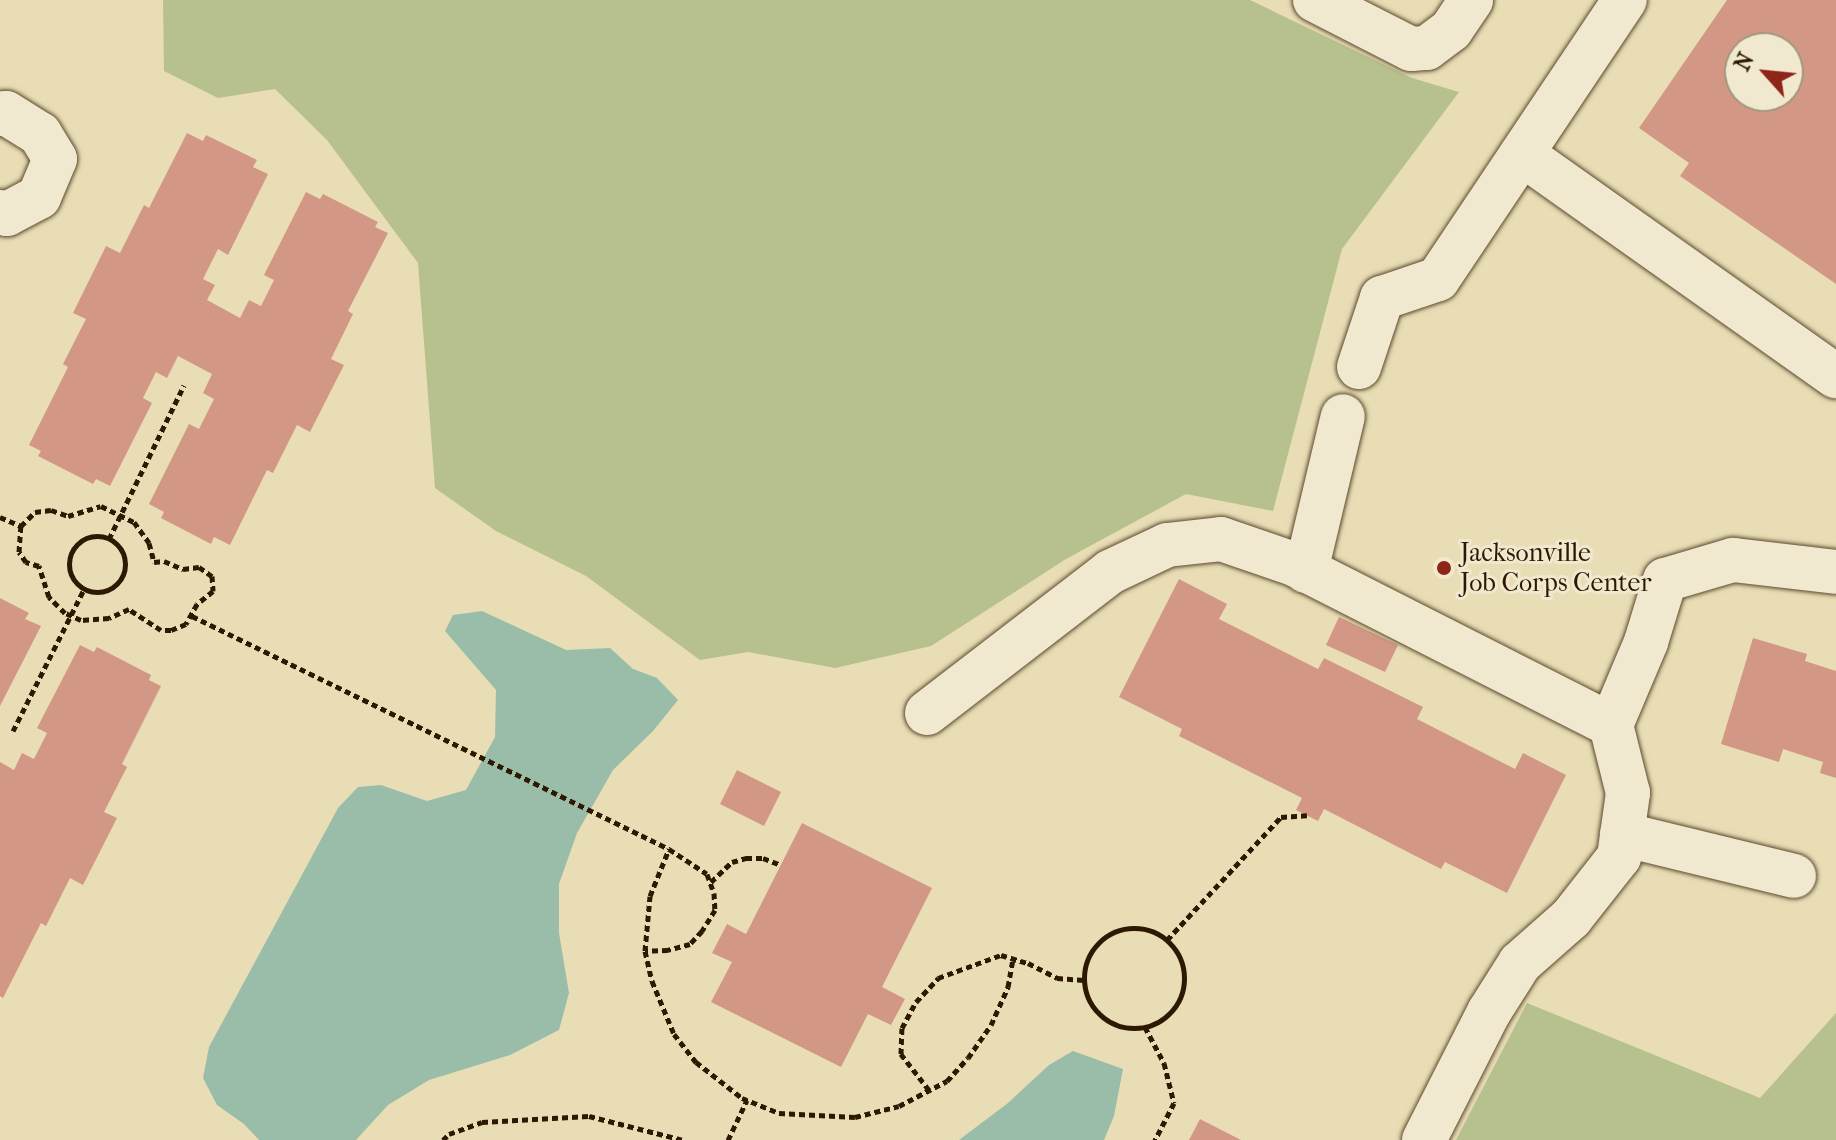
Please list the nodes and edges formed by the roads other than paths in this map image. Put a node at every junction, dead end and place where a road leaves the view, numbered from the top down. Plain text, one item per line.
1 (1315, 0) edge
2 (1471, 0) edge
3 (1625, 0) edge
4 (0, 114) edge
5 (1522, 154) junction
6 (0, 212) edge
7 (1359, 367) dead end
8 (1836, 376) edge
9 (1343, 416) dead end
10 (1306, 571) junction
11 (1836, 572) edge
12 (927, 713) dead end
13 (1611, 725) junction
14 (1622, 834) junction
15 (1794, 876) dead end
16 (1424, 1140) edge

1 - 2 lane
3 - 5 lane
4 - 6 lane
5 - 7 lane
5 - 8 lane
9 - 10 lane
10 - 12 lane
10 - 13 lane
11 - 13 lane
13 - 14 lane
14 - 15 lane
14 - 16 lane

